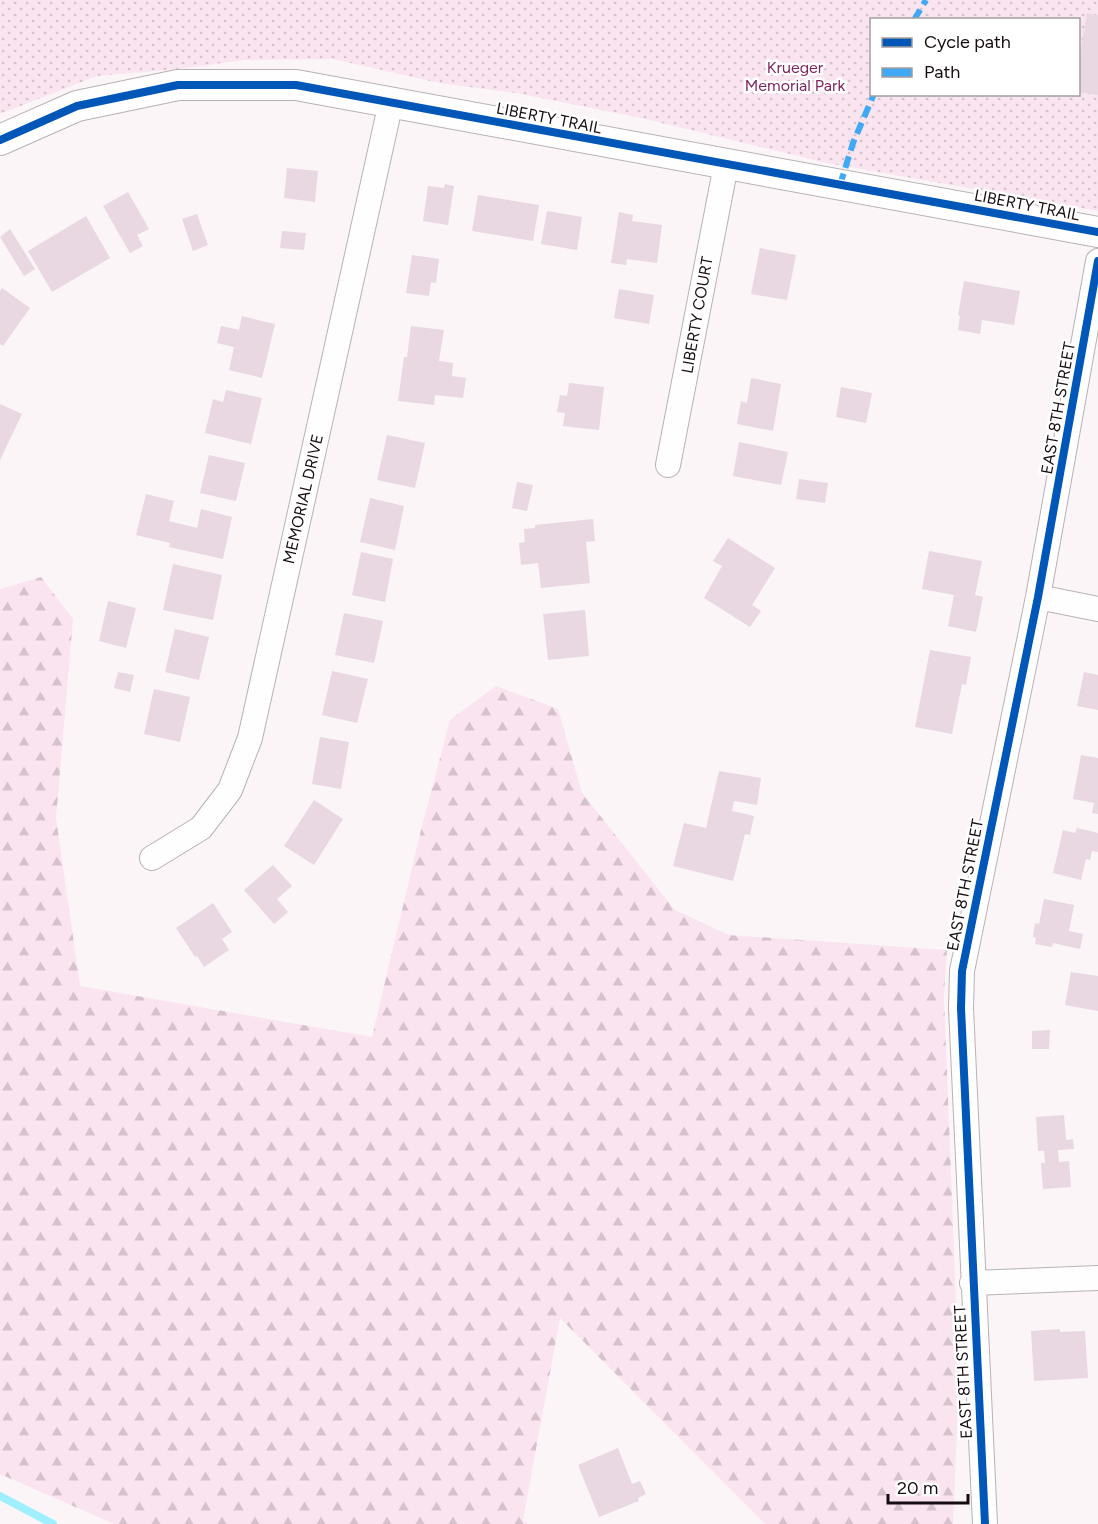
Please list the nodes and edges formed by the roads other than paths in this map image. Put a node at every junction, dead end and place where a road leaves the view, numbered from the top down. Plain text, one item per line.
1 (391, 102) junction
2 (0, 141) edge
3 (726, 165) junction
4 (1098, 232) edge
5 (1098, 261) edge
6 (668, 465) dead end
7 (1038, 597) junction
8 (1098, 609) edge
9 (152, 858) dead end
10 (1098, 1278) edge
11 (972, 1283) junction
12 (985, 1524) edge

1 - 2 street, LIBERTY TRAIL
1 - 3 street, LIBERTY TRAIL
1 - 9 street, MEMORIAL DRIVE
3 - 4 street, LIBERTY TRAIL
3 - 6 street, LIBERTY COURT
5 - 7 street, EAST 8TH STREET
7 - 8 street
7 - 11 street, EAST 8TH STREET
10 - 11 street
11 - 12 street, EAST 8TH STREET

